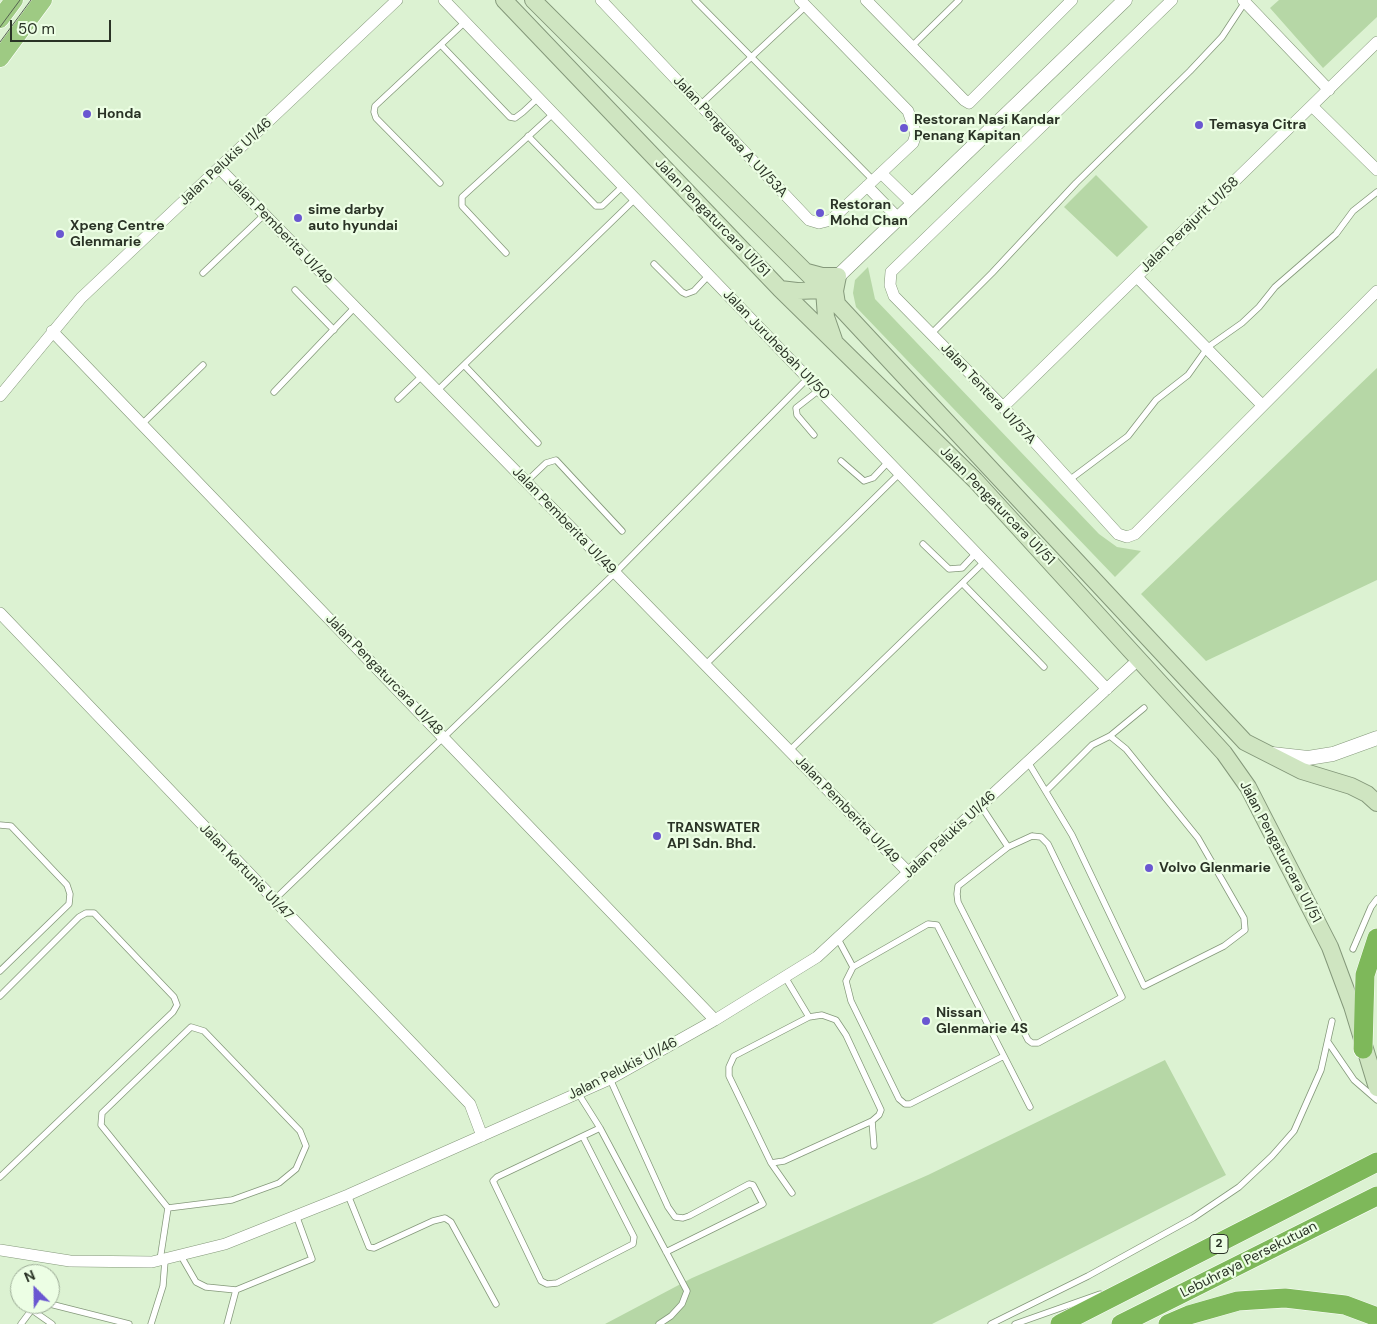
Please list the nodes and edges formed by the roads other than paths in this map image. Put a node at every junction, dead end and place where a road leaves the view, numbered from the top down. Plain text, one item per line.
1 (14, 0) edge
2 (43, 0) edge
3 (397, 0) edge
4 (444, 0) edge
5 (504, 0) edge
6 (601, 0) edge
7 (695, 0) edge
8 (866, 0) edge
9 (959, 0) edge
10 (1072, 0) edge
11 (1125, 0) edge
12 (1172, 0) edge
13 (1246, 1) edge
14 (535, 2) edge
15 (803, 3) edge
16 (0, 19) edge
17 (465, 22) junction
18 (1377, 42) edge
19 (441, 45) junction
20 (912, 46) junction
21 (752, 57) junction
22 (0, 58) edge
23 (1328, 90) junction
24 (538, 98) junction
25 (700, 105) junction
26 (1312, 106) junction
27 (554, 113) junction
28 (528, 136) junction
29 (219, 168) junction
30 (1377, 170) edge
31 (874, 180) junction
32 (440, 183) dead end
33 (623, 186) junction
34 (1377, 192) edge
35 (636, 199) junction
36 (913, 204) junction
37 (264, 215) junction
38 (898, 218) junction
39 (506, 253) dead end
40 (654, 264) dead end
41 (807, 272) junction
42 (203, 273) dead end
43 (709, 275) junction
44 (838, 276) junction
45 (1137, 276) junction
46 (780, 289) junction
47 (295, 290) dead end
48 (824, 290) junction
49 (1377, 291) edge
50 (837, 304) junction
51 (354, 307) junction
52 (334, 330) junction
53 (52, 331) junction
54 (931, 334) junction
55 (836, 344) junction
56 (1208, 347) junction
57 (203, 365) dead end
58 (464, 365) junction
59 (422, 376) junction
60 (808, 378) junction
61 (819, 390) junction
62 (437, 391) junction
63 (274, 392) dead end
64 (0, 396) edge
65 (398, 399) dead end
66 (1262, 405) junction
67 (1002, 407) junction
68 (142, 424) junction
69 (814, 435) dead end
70 (538, 443) dead end
71 (841, 461) dead end
72 (888, 462) junction
73 (900, 474) junction
74 (1068, 481) junction
75 (526, 482) junction
76 (622, 531) dead end
77 (923, 544) dead end
78 (976, 553) junction
79 (984, 562) junction
80 (614, 573) junction
81 (963, 584) junction
82 (0, 613) edge
83 (1139, 659) junction
84 (705, 665) junction
85 (1044, 667) dead end
86 (1107, 689) junction
87 (1144, 708) dead end
88 (1110, 736) junction
89 (444, 737) junction
90 (1377, 738) edge
91 (789, 751) junction
92 (1266, 754) junction
93 (1028, 762) junction
94 (1046, 791) junction
95 (1377, 803) edge
96 (981, 806) junction
97 (0, 825) edge
98 (1008, 847) junction
99 (909, 874) junction
100 (1377, 899) edge
101 (274, 900) junction
102 (1377, 938) edge
103 (838, 940) junction
104 (1353, 949) dead end
105 (853, 967) junction
106 (0, 971) edge
107 (784, 977) junction
108 (0, 996) edge
109 (809, 1017) junction
110 (715, 1020) junction
111 (1332, 1021) dead end
112 (1328, 1042) junction
113 (1363, 1049) junction
114 (1004, 1056) junction
115 (610, 1079) junction
116 (1377, 1088) edge
117 (578, 1093) junction
118 (1377, 1100) edge
119 (1030, 1107) dead end
120 (872, 1121) junction
121 (600, 1128) junction
122 (482, 1136) junction
123 (583, 1137) junction
124 (874, 1146) dead end
125 (1377, 1162) edge
126 (772, 1163) junction
127 (0, 1177) edge
128 (792, 1193) dead end
129 (348, 1195) junction
130 (1377, 1196) edge
131 (168, 1208) junction
132 (296, 1215) junction
133 (0, 1250) edge
134 (666, 1252) junction
135 (181, 1256) junction
136 (162, 1261) junction
137 (1165, 1271) junction
138 (236, 1290) junction
139 (496, 1304) dead end
140 (60, 1307) edge
141 (29, 1314) edge
142 (38, 1314) edge
143 (1377, 1317) edge
144 (21, 1324) edge
145 (52, 1324) edge
146 (129, 1324) edge
147 (151, 1324) edge
148 (227, 1324) edge
149 (659, 1324) edge
150 (991, 1324) edge
151 (1015, 1324) edge
152 (1060, 1324) edge
153 (1121, 1324) edge
154 (1168, 1324) edge

1 - 16 main road
2 - 22 main road
3 - 29 street, Jalan Pelukis U1/46
4 - 17 street, Jalan Juruhebah U1/50
5 - 46 main road, Jalan Pengaturcara U1/51
6 - 25 street, Jalan Penguasa A U1/53A
7 - 21 lane
8 - 20 street
9 - 20 lane
10 - 20 street
11 - 36 street
12 - 54 street, Jalan Tentera U1/57A
13 - 23 street
13 - 54 lane
14 - 41 main road, Jalan Pengaturcara U1/51
15 - 21 lane
15 - 31 street, Jalan Penguasa A U1/53A
17 - 19 lane
17 - 24 street, Jalan Juruhebah U1/50
18 - 23 street, Jalan Perajurit U1/58
19 - 24 lane
19 - 32 lane
21 - 25 lane
21 - 31 lane
23 - 26 street, Jalan Perajurit U1/58
24 - 27 street, Jalan Juruhebah U1/50
25 - 31 street, Jalan Penguasa A U1/53A
26 - 30 street
26 - 45 street, Jalan Perajurit U1/58
27 - 28 lane
27 - 33 street, Jalan Juruhebah U1/50
28 - 33 lane
28 - 39 lane
29 - 37 street, Jalan Pemberita U1/49
29 - 53 street, Jalan Pelukis U1/46
31 - 36 street
31 - 38 street
33 - 35 street, Jalan Juruhebah U1/50
34 - 56 lane
35 - 43 street, Jalan Juruhebah U1/50
35 - 58 lane
36 - 38 street
37 - 42 lane
37 - 51 street, Jalan Pemberita U1/49
38 - 44 street
40 - 43 lane
41 - 44 main road
41 - 48 main road, Jalan Pengaturcara U1/51
43 - 60 street, Jalan Juruhebah U1/50
44 - 48 street
44 - 50 main road
45 - 56 street
45 - 67 street, Jalan Perajurit U1/58
46 - 48 main road
46 - 55 main road, Jalan Pengaturcara U1/51
47 - 52 lane
48 - 50 main road, Jalan Pengaturcara U1/51
48 - 55 main road
49 - 66 street, Jalan Tentera U1/57A
50 - 92 main road, Jalan Pengaturcara U1/51
51 - 52 lane
51 - 59 street, Jalan Pemberita U1/49
52 - 63 lane
53 - 64 street, Jalan Pelukis U1/46
53 - 68 street, Jalan Pengaturcara U1/48
54 - 67 street, Jalan Tentera U1/57A
55 - 83 main road, Jalan Pengaturcara U1/51
56 - 66 street
56 - 74 lane
57 - 68 lane
58 - 62 lane
58 - 70 lane
59 - 62 street, Jalan Pemberita U1/49
59 - 65 lane
60 - 61 street, Jalan Juruhebah U1/50
60 - 80 lane
61 - 69 lane
61 - 72 street, Jalan Juruhebah U1/50
62 - 75 street, Jalan Pemberita U1/49
66 - 74 street, Jalan Tentera U1/57A
67 - 74 street, Jalan Tentera U1/57A
68 - 89 street, Jalan Pengaturcara U1/48
71 - 72 lane
72 - 73 street, Jalan Juruhebah U1/50
73 - 78 street, Jalan Juruhebah U1/50
73 - 84 lane
75 - 76 lane
75 - 80 street, Jalan Pemberita U1/49
77 - 78 lane
78 - 79 street, Jalan Juruhebah U1/50
79 - 81 lane
79 - 86 street, Jalan Juruhebah U1/50
80 - 84 street, Jalan Pemberita U1/49
80 - 89 lane
81 - 85 lane
81 - 91 lane
82 - 101 street, Jalan Kartunis U1/47
83 - 86 street, Jalan Pelukis U1/46
83 - 113 main road, Jalan Pengaturcara U1/51
84 - 91 street, Jalan Pemberita U1/49
86 - 93 street, Jalan Pelukis U1/46
87 - 88 lane
88 - 94 lane
88 - 94 lane
89 - 101 lane
89 - 110 street, Jalan Pengaturcara U1/48
90 - 92 street
91 - 99 street, Jalan Pemberita U1/49
92 - 95 main road, Jalan Pengaturcara U1/51
93 - 94 lane
93 - 96 street, Jalan Pelukis U1/46
96 - 98 lane
96 - 99 street, Jalan Pelukis U1/46
97 - 106 lane
98 - 98 lane
99 - 103 street, Jalan Pelukis U1/46
100 - 104 lane
101 - 122 street, Jalan Kartunis U1/47
102 - 113 highway
103 - 105 lane
103 - 107 street, Jalan Pelukis U1/46
105 - 114 lane
105 - 114 lane
107 - 109 lane
107 - 110 street, Jalan Pelukis U1/46
108 - 127 lane
109 - 120 lane
109 - 126 lane
110 - 115 street, Jalan Pelukis U1/46
111 - 112 lane
112 - 118 lane
112 - 150 lane
113 - 116 main road, Jalan Pengaturcara U1/51
114 - 119 lane
115 - 117 street, Jalan Pelukis U1/46
115 - 134 lane
117 - 121 lane
117 - 122 street, Jalan Pelukis U1/46
120 - 124 lane
120 - 126 lane
121 - 123 lane
121 - 134 lane
122 - 129 street, Jalan Pelukis U1/46
123 - 123 lane
125 - 137 highway, Lebuhraya Persekutuan / 2
126 - 128 lane
129 - 132 street, Jalan Pelukis U1/46
129 - 139 lane
130 - 153 highway, Lebuhraya Persekutuan / 2
131 - 131 lane
131 - 136 lane
132 - 135 street, Jalan Pelukis U1/46
132 - 138 lane
133 - 136 street, Jalan Pelukis U1/46
134 - 149 lane
135 - 136 street, Jalan Pelukis U1/46
135 - 138 lane
136 - 147 lane
137 - 151 lane
137 - 152 highway, Lebuhraya Persekutuan / 2
138 - 148 lane
140 - 146 lane
141 - 144 lane
142 - 145 lane
143 - 154 highway

